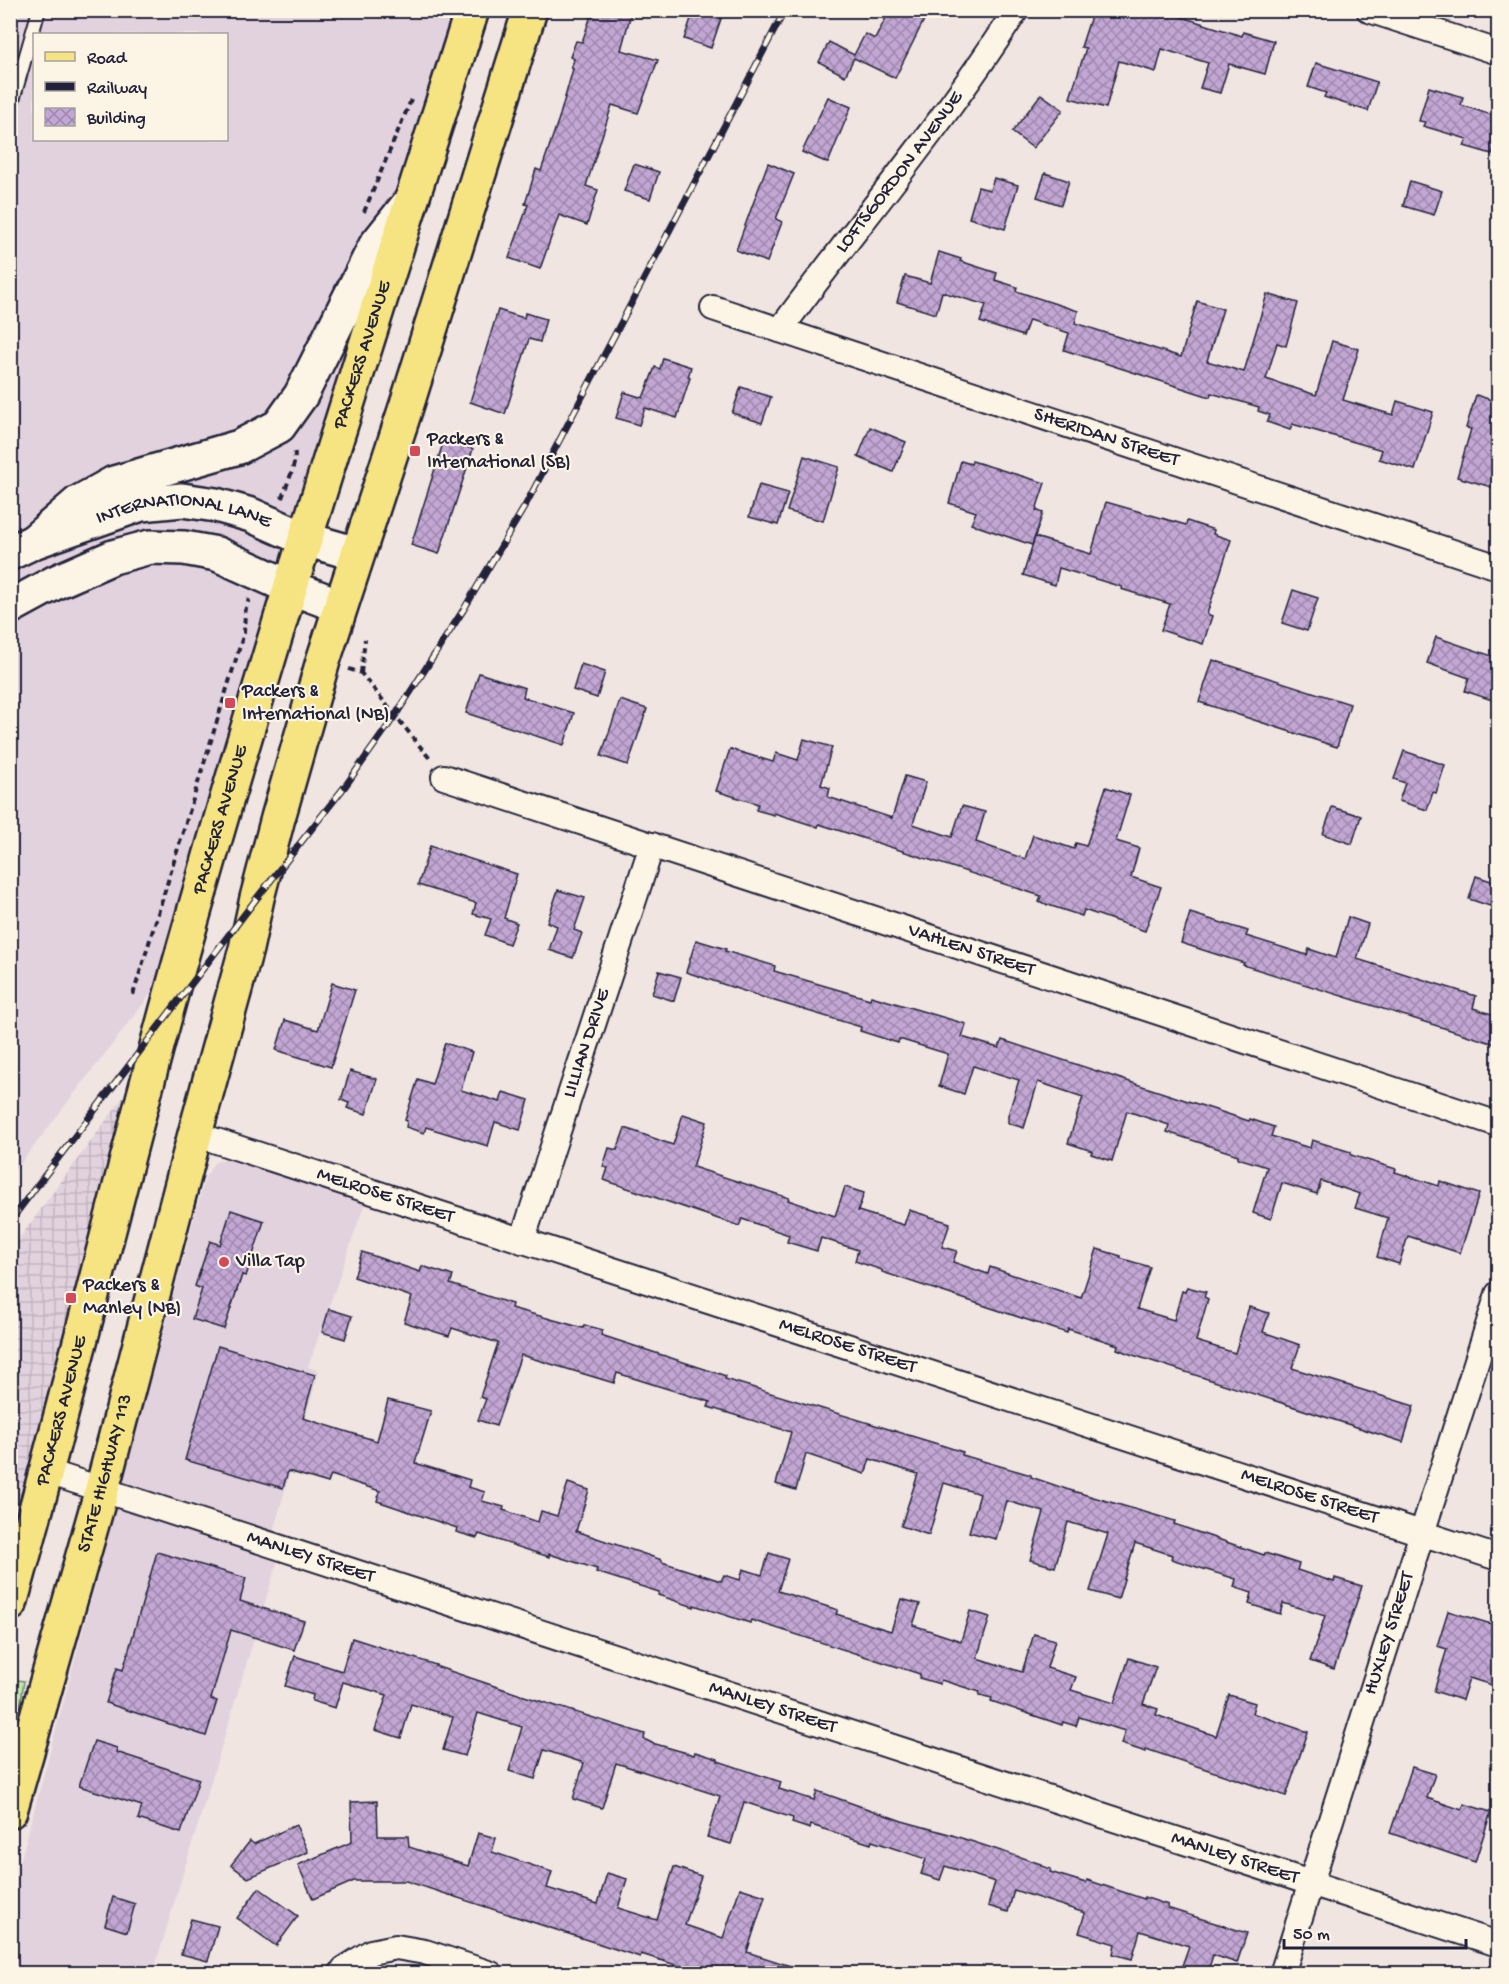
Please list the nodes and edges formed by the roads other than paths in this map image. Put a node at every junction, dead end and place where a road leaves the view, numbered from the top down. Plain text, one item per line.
1 (39, 10) edge
2 (472, 10) edge
3 (530, 10) edge
4 (1016, 10) edge
5 (1369, 10) edge
6 (1498, 52) edge
7 (13, 100) dead end
8 (412, 200) junction
9 (713, 308) dead end
10 (780, 330) junction
11 (304, 539) junction
12 (22, 548) edge
13 (357, 555) junction
14 (1498, 567) edge
15 (290, 587) junction
16 (340, 606) junction
17 (10, 607) edge
18 (444, 777) road end
19 (652, 846) junction
20 (1498, 1124) edge
21 (195, 1134) junction
22 (522, 1240) junction
23 (1498, 1294) edge
24 (48, 1472) junction
25 (102, 1489) junction
26 (1421, 1533) junction
27 (1498, 1558) edge
28 (10, 1604) edge
29 (10, 1811) edge
30 (1311, 1883) junction
31 (1498, 1944) edge
32 (346, 1969) edge
33 (491, 1974) edge
34 (1282, 1974) edge

1 - 7 lane
2 - 8 main road, PACKERS AVENUE
3 - 13 main road
4 - 10 street, LOFTSGORDON AVENUE
5 - 6 street
8 - 11 main road, PACKERS AVENUE
8 - 12 main road
9 - 10 street, SHERIDAN STREET
10 - 14 street, SHERIDAN STREET
11 - 12 main road, INTERNATIONAL LANE
11 - 13 main road, INTERNATIONAL LANE
11 - 15 main road, PACKERS AVENUE
13 - 16 main road
15 - 16 main road, INTERNATIONAL LANE
15 - 17 main road, INTERNATIONAL LANE
15 - 24 main road, PACKERS AVENUE
16 - 21 main road
18 - 19 street, VAHLEN STREET
19 - 20 street, VAHLEN STREET
19 - 22 street, LILLIAN DRIVE
21 - 22 street, MELROSE STREET
21 - 25 main road, STATE HIGHWAY 113
22 - 26 street, MELROSE STREET
23 - 26 street, HUXLEY STREET
24 - 25 street, MANLEY STREET
24 - 28 main road, PACKERS AVENUE
25 - 29 main road, STATE HIGHWAY 113
25 - 30 street, MANLEY STREET
26 - 27 street, MELROSE STREET
26 - 30 street, HUXLEY STREET
30 - 31 street, MANLEY STREET
30 - 34 street, HUXLEY STREET
32 - 33 street

